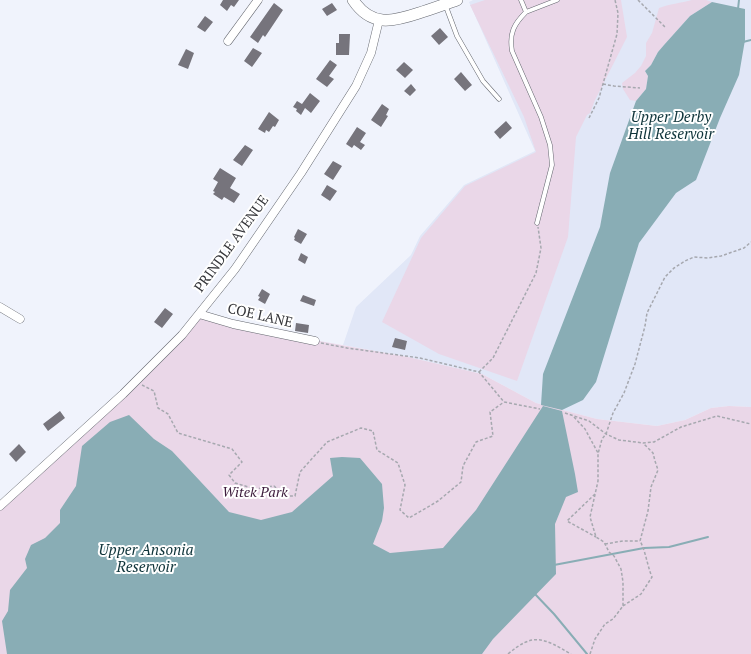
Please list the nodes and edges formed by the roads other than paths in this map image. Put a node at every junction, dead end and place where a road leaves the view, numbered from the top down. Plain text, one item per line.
1 (258, 0) edge
2 (353, 0) edge
3 (457, 0) edge
4 (520, 0) edge
5 (557, 0) edge
6 (445, 4) junction
7 (526, 12) junction
8 (379, 20) junction
9 (228, 41) dead end
10 (498, 99) dead end
11 (537, 224) road end
12 (0, 307) edge
13 (200, 314) junction
14 (20, 319) dead end
15 (316, 341) road end
16 (0, 506) edge

1 - 9 street
2 - 8 main road
3 - 6 main road
4 - 7 lane
5 - 7 lane
6 - 8 main road
6 - 10 lane
7 - 11 lane
8 - 13 street, PRINDLE AVENUE
12 - 14 street
13 - 15 street, COE LANE
13 - 16 street, PRINDLE AVENUE

